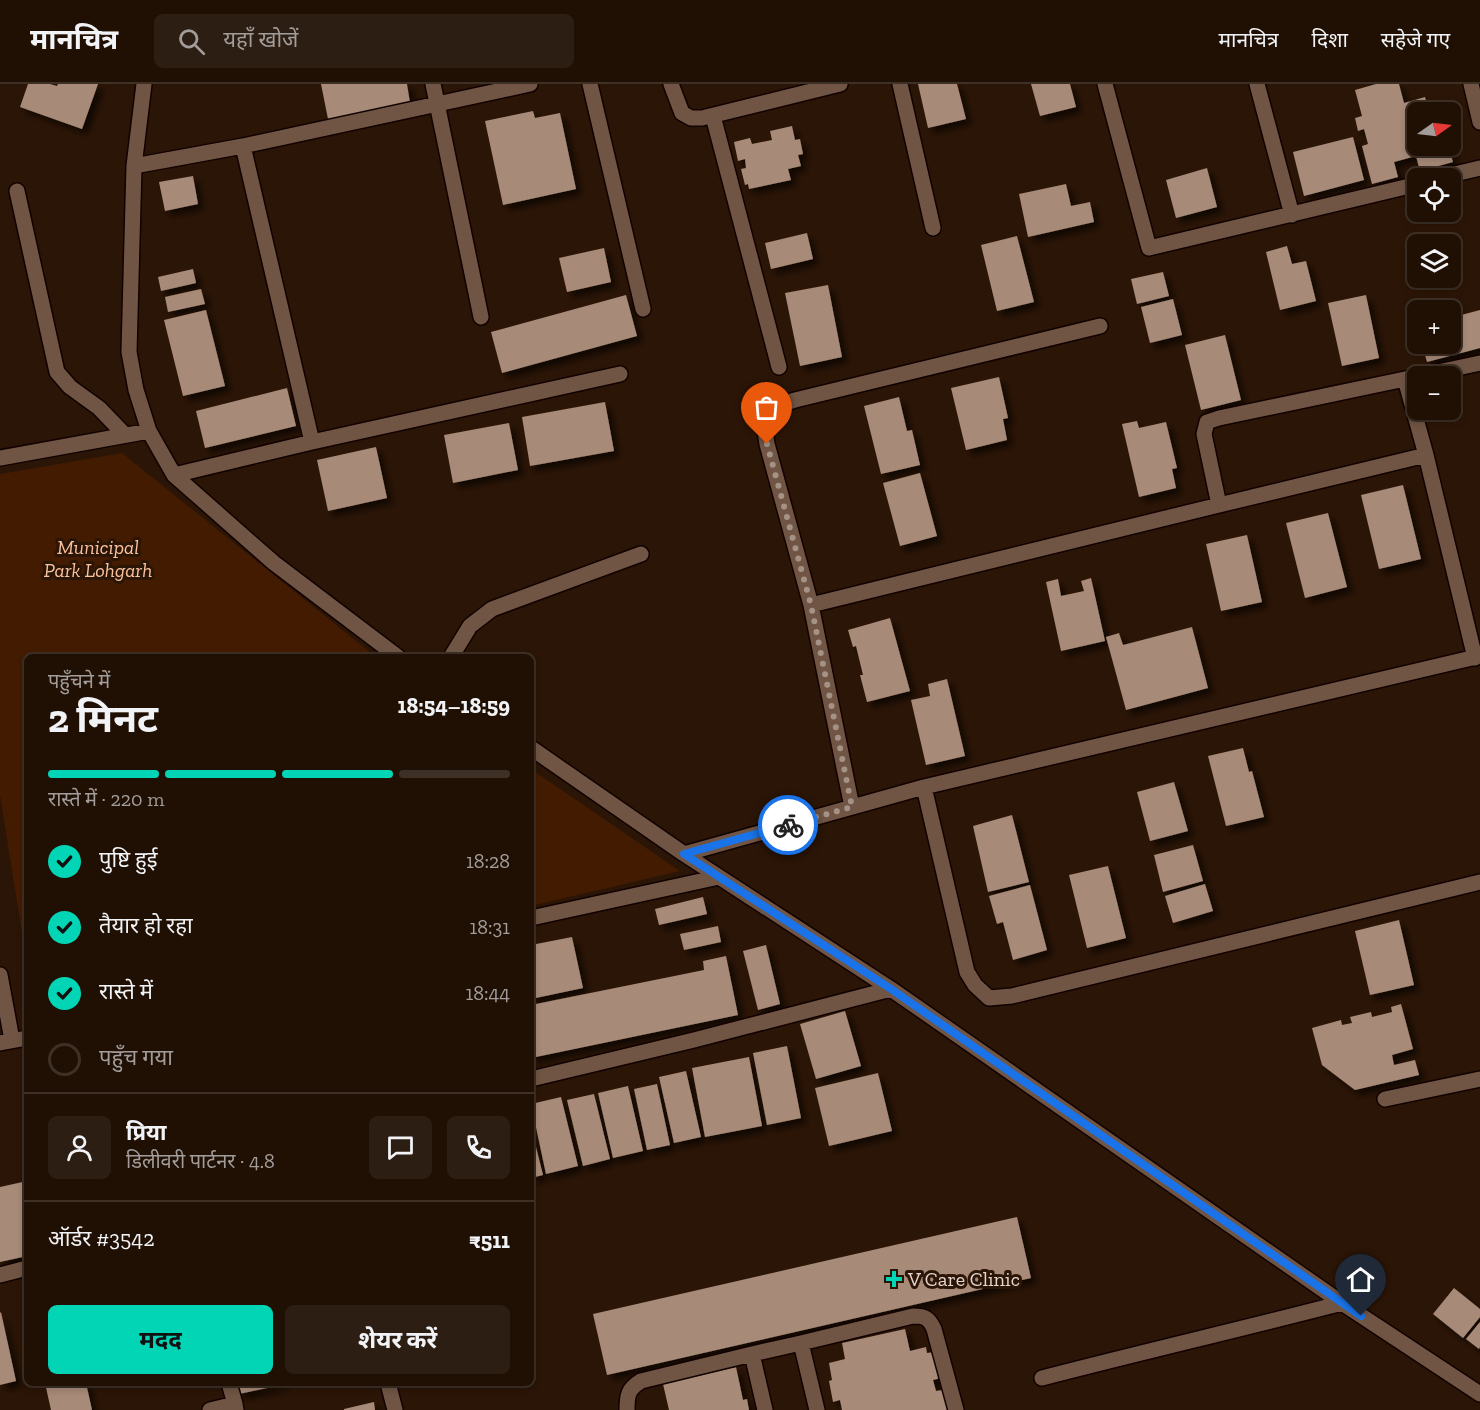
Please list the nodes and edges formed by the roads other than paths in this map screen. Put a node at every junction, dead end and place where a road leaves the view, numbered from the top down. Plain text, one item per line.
1 (144, 84) edge
2 (433, 84) edge
3 (530, 84) edge
4 (590, 84) edge
5 (671, 84) edge
6 (840, 84) edge
7 (900, 84) edge
8 (1105, 84) edge
9 (1257, 84) edge
10 (1471, 84) edge
11 (437, 103) junction
12 (713, 116) junction
13 (1480, 122) edge
14 (243, 146) junction
15 (134, 166) junction
16 (1480, 168) edge
17 (1461, 173) edge
18 (1407, 187) edge
19 (17, 191) dead end
20 (1292, 215) junction
21 (933, 228) dead end
22 (643, 309) dead end
23 (482, 317) dead end
24 (1100, 326) dead end
25 (1480, 363) edge
26 (779, 367) dead end
27 (620, 374) dead end
28 (1405, 379) junction
29 (149, 431) junction
30 (125, 435) junction
31 (312, 442) junction
32 (1426, 455) junction
33 (0, 458) edge
34 (174, 475) junction
35 (1219, 505) junction
36 (641, 554) dead end
37 (811, 605) junction
38 (394, 654) edge
39 (452, 654) edge
40 (1477, 657) edge
41 (534, 750) edge
42 (924, 787) junction
43 (852, 807) junction
44 (684, 854) junction
45 (719, 877) junction
46 (1480, 882) edge
47 (534, 917) edge
48 (0, 975) edge
49 (891, 989) junction
50 (13, 1040) edge
51 (534, 1078) edge
52 (1480, 1079) edge
53 (1385, 1099) dead end
54 (24, 1269) edge
55 (0, 1275) edge
56 (1342, 1303) junction
57 (801, 1342) junction
58 (752, 1354) junction
59 (1042, 1378) dead end
60 (230, 1386) edge
61 (389, 1386) edge
62 (1480, 1394) edge
63 (236, 1407) edge
64 (210, 1410) edge
65 (395, 1410) edge
66 (627, 1410) edge
67 (765, 1410) edge
68 (817, 1410) edge
69 (957, 1410) edge

1 - 15 street
2 - 11 street
3 - 11 street
4 - 22 street
5 - 12 street
6 - 12 street
7 - 21 street
8 - 20 street
9 - 20 street
10 - 13 street
11 - 14 street
11 - 23 street
12 - 26 street
14 - 15 street
14 - 31 street
15 - 29 street
16 - 17 street
18 - 20 street
19 - 30 street
24 - 37 street
25 - 28 street
27 - 31 street
28 - 32 street
28 - 35 street
29 - 30 street
29 - 34 street
30 - 33 street
31 - 34 street
32 - 35 street
32 - 40 street
34 - 38 street
35 - 37 street
36 - 39 street
37 - 43 street
40 - 42 street
41 - 44 street
42 - 43 street
42 - 46 street
43 - 44 street
44 - 45 street
45 - 47 street
45 - 49 street
48 - 50 street
49 - 51 street
49 - 56 street
52 - 53 street
54 - 55 street
56 - 59 street
56 - 62 street
57 - 58 street
57 - 68 street
57 - 69 street
58 - 66 street
58 - 67 street
60 - 63 street
61 - 65 street
63 - 64 street

